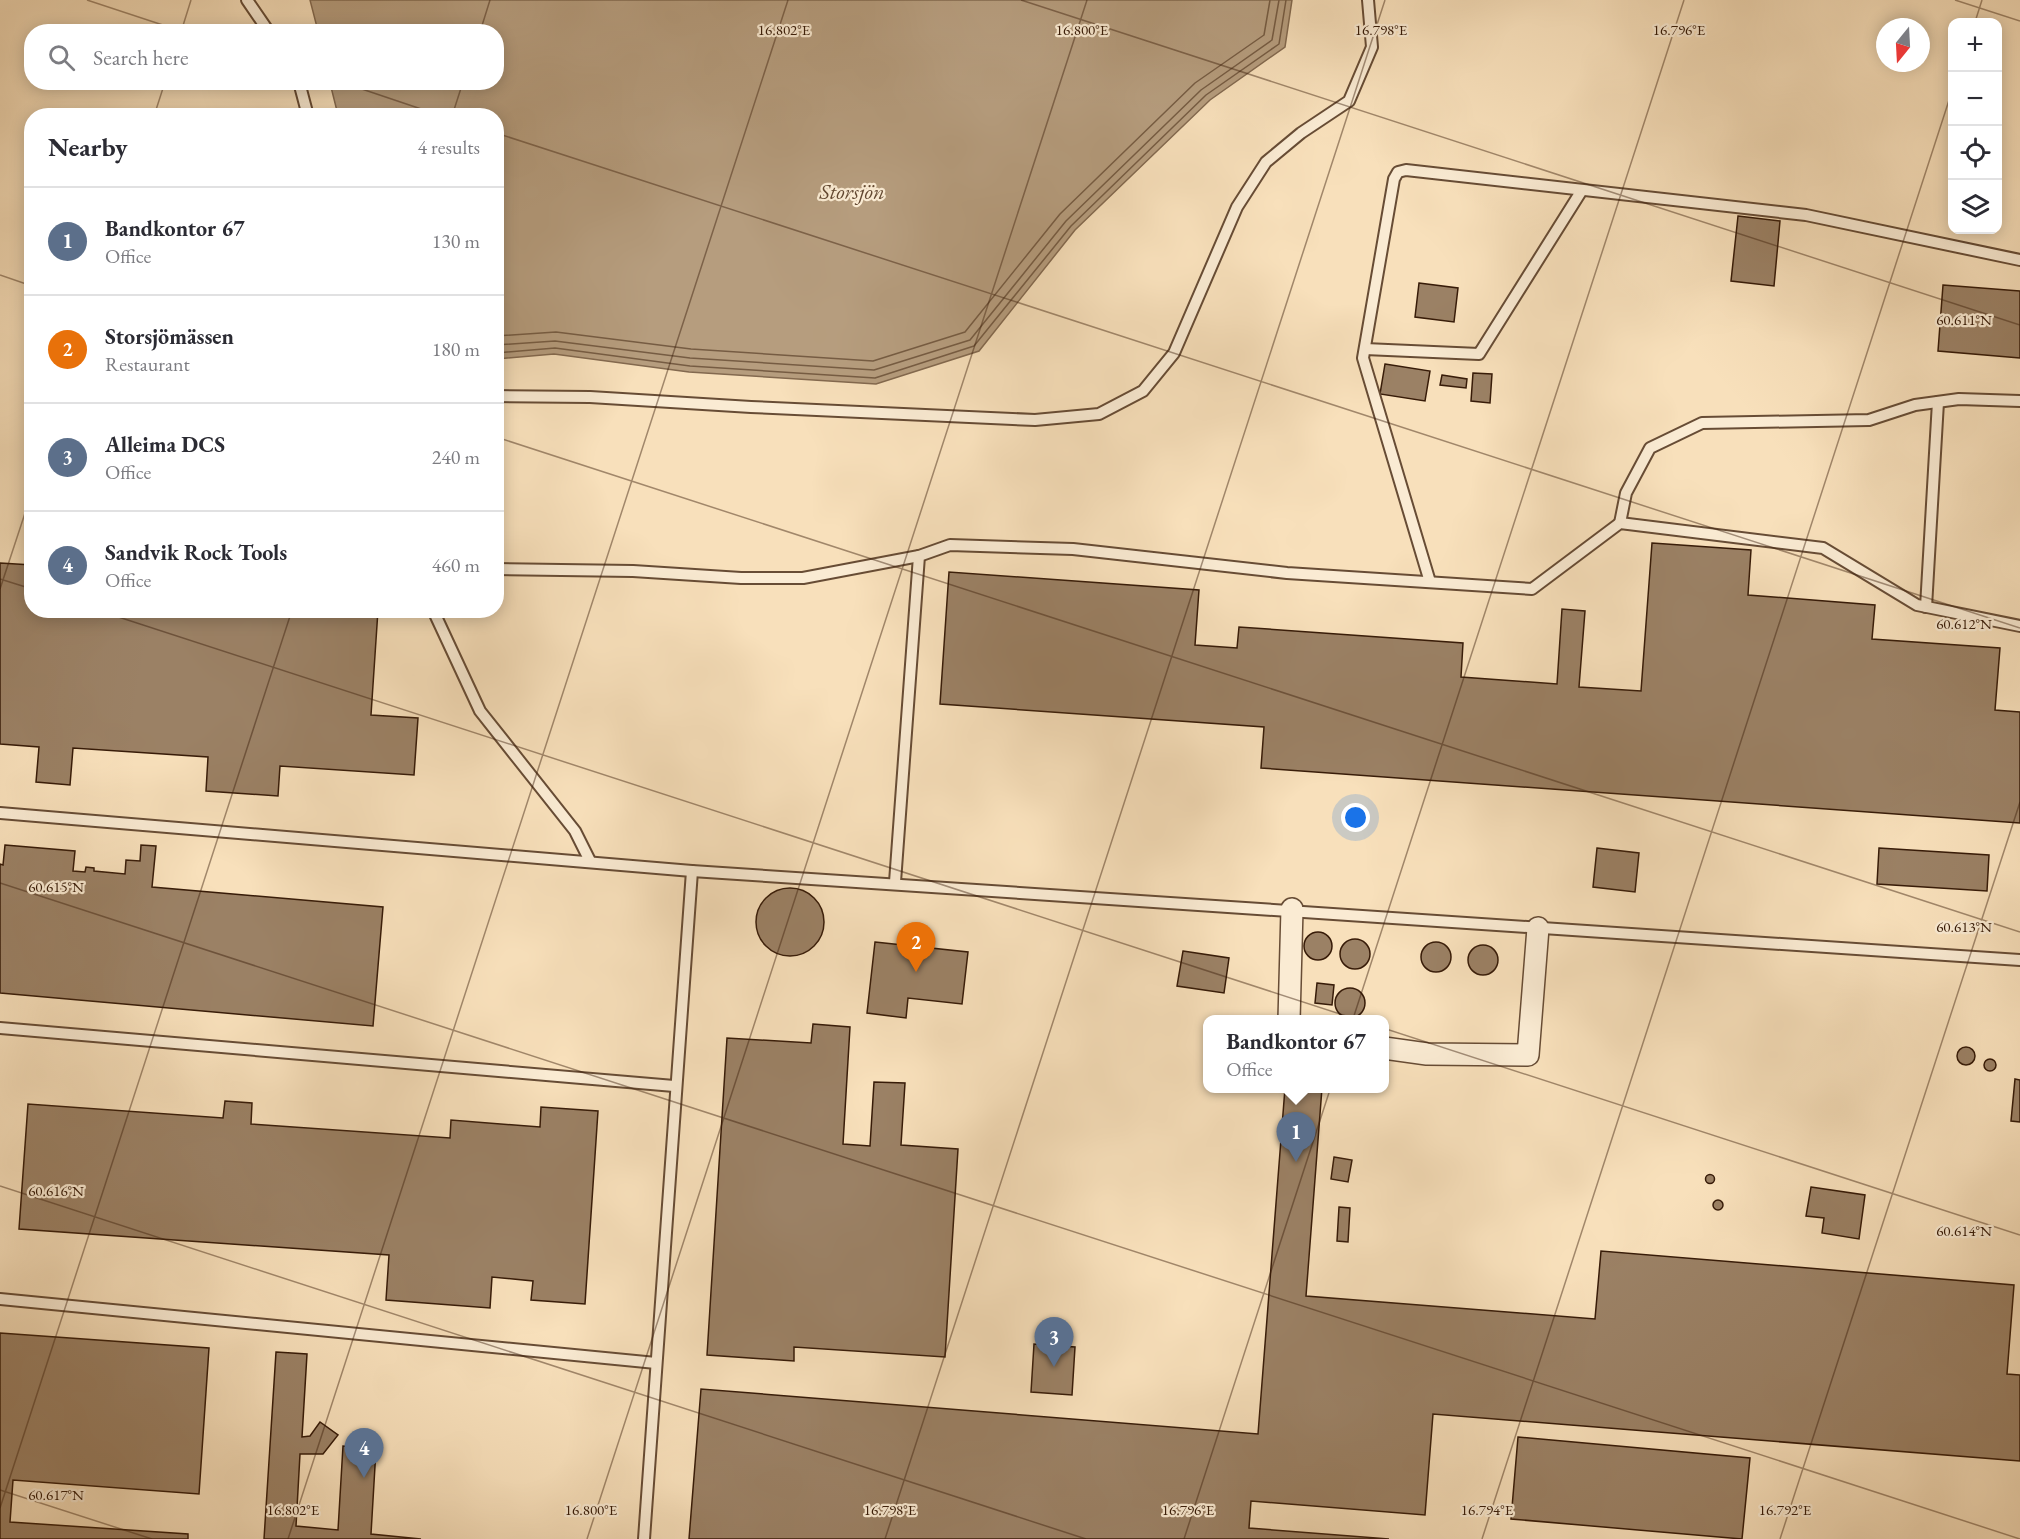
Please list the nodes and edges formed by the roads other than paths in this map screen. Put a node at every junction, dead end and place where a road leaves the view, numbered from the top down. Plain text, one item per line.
1 (247, 0) edge
2 (1368, 0) edge
3 (264, 24) edge
4 (301, 90) edge
5 (306, 108) edge
6 (1582, 190) junction
7 (2018, 257) edge
8 (1365, 349) junction
9 (504, 396) edge
10 (2020, 401) edge
11 (1938, 402) junction
12 (1620, 523) junction
13 (919, 556) junction
14 (504, 569) edge
15 (1430, 582) junction
16 (1926, 607) junction
17 (437, 618) edge
18 (2020, 626) edge
19 (0, 813) edge
20 (590, 861) junction
21 (692, 871) junction
22 (895, 882) junction
23 (1292, 909) junction
24 (1538, 928) junction
25 (2020, 960) edge
26 (1289, 1015) edge
27 (0, 1029) edge
28 (1389, 1049) edge
29 (674, 1086) junction
30 (0, 1299) edge
31 (656, 1363) junction
32 (644, 1539) edge

1 - 3 lane
2 - 9 lane
4 - 5 lane
6 - 7 lane
6 - 8 lane
6 - 8 lane
8 - 15 lane
10 - 11 lane
11 - 12 lane
11 - 16 lane
12 - 15 lane
12 - 16 lane
13 - 14 lane
13 - 15 lane
13 - 22 lane
16 - 18 lane
17 - 20 lane
19 - 20 lane
20 - 21 lane
21 - 22 lane
21 - 29 lane
22 - 23 lane
23 - 24 lane
23 - 26 street
24 - 25 lane
24 - 28 street
27 - 29 lane
29 - 31 lane
30 - 31 lane
31 - 32 lane

